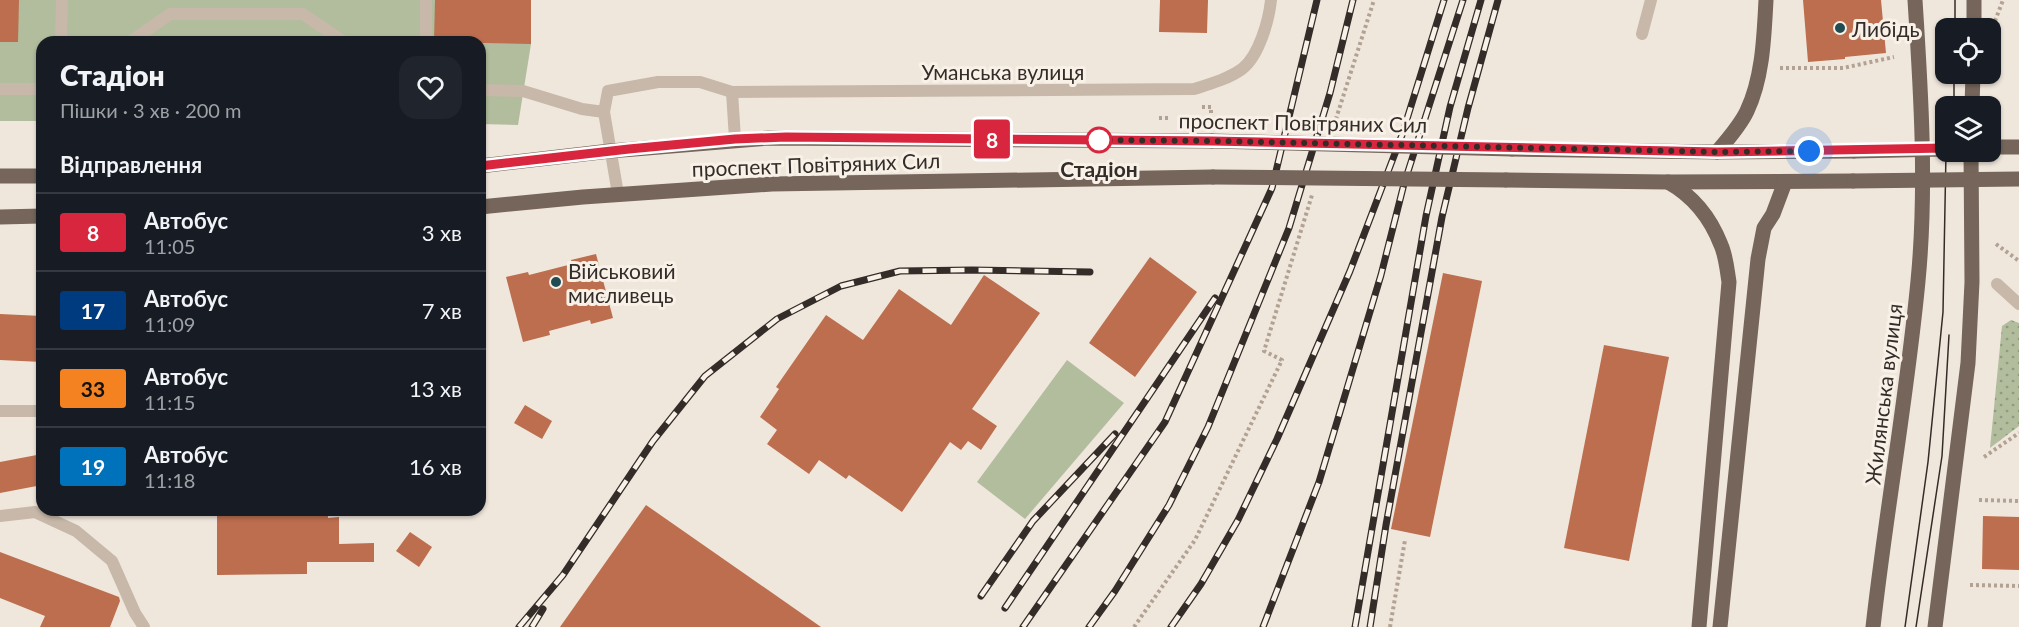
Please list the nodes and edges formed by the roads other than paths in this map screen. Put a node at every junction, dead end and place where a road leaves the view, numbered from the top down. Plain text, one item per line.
1 (62, 0) edge
2 (426, 0) edge
3 (1271, 0) edge
4 (1651, 0) edge
5 (1766, 0) edge
6 (1915, 0) edge
7 (1974, 0) edge
8 (1974, 18) edge
9 (1642, 34) dead end
10 (61, 36) edge
11 (139, 36) edge
12 (335, 36) edge
13 (426, 36) edge
14 (0, 89) edge
15 (36, 89) edge
16 (486, 90) edge
17 (732, 92) junction
18 (604, 112) junction
19 (735, 139) junction
20 (2001, 147) edge
21 (2019, 147) edge
22 (1935, 148) edge
23 (610, 151) junction
24 (1717, 152) junction
25 (1970, 162) edge
26 (486, 165) edge
27 (0, 176) edge
28 (36, 176) edge
29 (2019, 179) edge
30 (1668, 182) junction
31 (1785, 182) junction
32 (618, 194) junction
33 (486, 206) edge
34 (36, 216) edge
35 (0, 217) edge
36 (1997, 284) dead end
37 (2019, 304) edge
38 (0, 411) edge
39 (36, 411) edge
40 (36, 512) edge
41 (0, 516) edge
42 (44, 516) edge
43 (144, 627) edge
44 (1699, 627) edge
45 (1720, 627) edge
46 (1873, 627) edge
47 (1935, 627) edge

1 - 10 lane
2 - 13 lane
3 - 17 lane, Уманська вулиця
4 - 9 lane
5 - 24 main road
6 - 46 main road, Жилянська вулиця
7 - 8 main road
11 - 12 lane
14 - 15 lane
16 - 18 lane
17 - 18 lane, Уманська вулиця
17 - 19 lane
18 - 23 lane
19 - 23 main road, проспект Повітряних Сил
19 - 24 main road, проспект Повітряних Сил, bridge
20 - 21 main road
22 - 24 main road, проспект Повітряних Сил, bridge
23 - 26 main road, проспект Повітряних Сил
23 - 32 lane
25 - 47 main road
27 - 28 main road
29 - 31 main road, проспект Повітряних Сил, bridge
30 - 31 main road, проспект Повітряних Сил
30 - 32 main road, проспект Повітряних Сил, bridge
30 - 44 main road
31 - 45 main road
32 - 33 main road, проспект Повітряних Сил
34 - 35 main road
36 - 37 lane
38 - 39 lane
40 - 41 lane
42 - 43 lane

